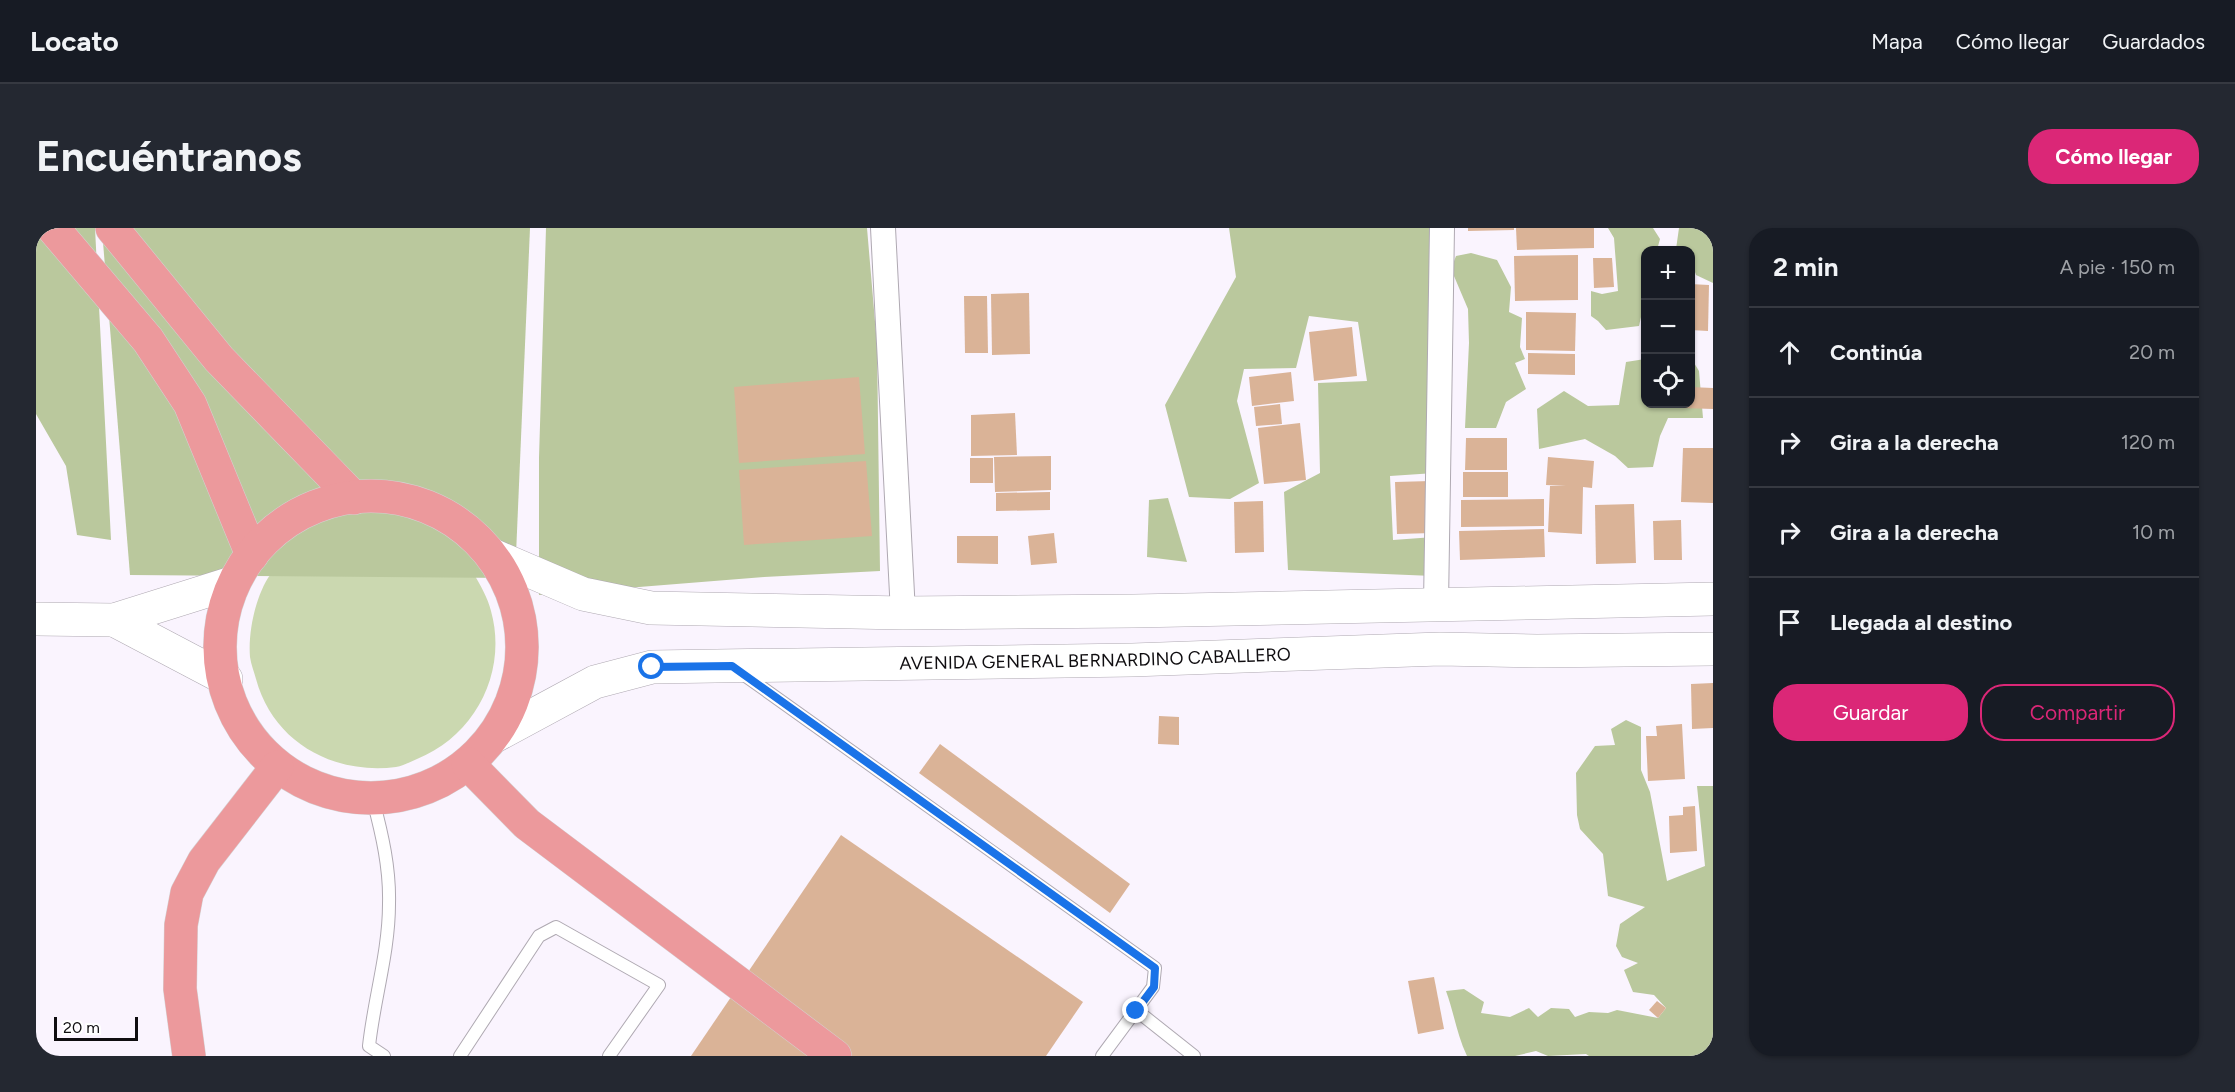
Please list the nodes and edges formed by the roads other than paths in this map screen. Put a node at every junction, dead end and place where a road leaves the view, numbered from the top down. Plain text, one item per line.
1 (53, 228) edge
2 (112, 228) edge
3 (883, 228) edge
4 (1442, 228) edge
5 (354, 498) junction
6 (490, 554) junction
7 (252, 555) junction
8 (232, 583) junction
9 (1713, 598) edge
10 (1436, 604) junction
11 (903, 613) junction
12 (36, 619) edge
13 (114, 620) junction
14 (1713, 650) edge
15 (732, 666) junction
16 (226, 679) junction
17 (493, 737) junction
18 (468, 764) junction
19 (277, 767) junction
20 (373, 800) junction
21 (1136, 1011) junction
22 (189, 1056) edge
23 (384, 1056) edge
24 (460, 1056) edge
25 (609, 1056) edge
26 (835, 1056) edge
27 (1102, 1056) edge
28 (1194, 1056) edge

1 - 7 highway
2 - 5 highway
3 - 11 street
4 - 10 street
5 - 6 highway
5 - 7 highway
6 - 11 main road
6 - 17 highway
7 - 8 highway
8 - 13 main road
8 - 16 highway
9 - 10 main road
10 - 11 main road
12 - 13 main road
13 - 16 main road
14 - 15 main road, AVENIDA GENERAL BERNARDINO CABALLERO
15 - 17 main road, AVENIDA GENERAL BERNARDINO CABALLERO
15 - 21 lane
16 - 19 highway
17 - 18 highway
18 - 20 highway
18 - 26 highway
19 - 20 highway
19 - 22 highway
20 - 23 lane
21 - 27 lane
21 - 28 lane
24 - 25 lane

